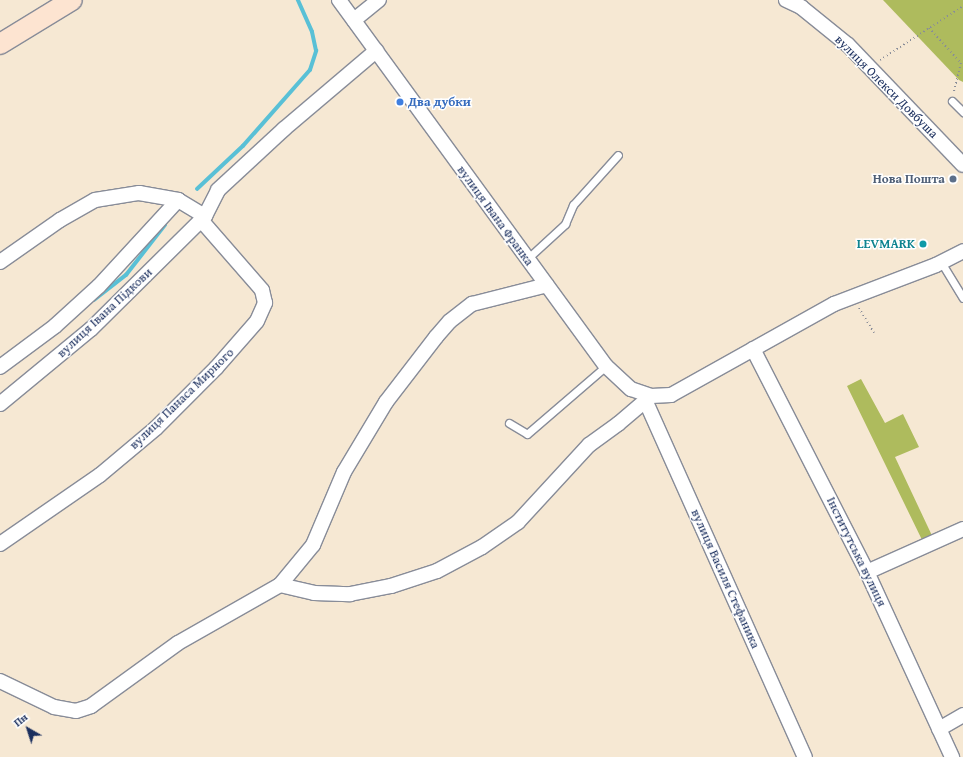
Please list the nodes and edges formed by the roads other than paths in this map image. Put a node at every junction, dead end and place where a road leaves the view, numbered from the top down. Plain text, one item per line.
1 (72, 0) edge
2 (339, 0) edge
3 (379, 0) edge
4 (786, 0) edge
5 (354, 20) junction
6 (0, 44) edge
7 (376, 51) junction
8 (952, 101) road end
9 (963, 112) edge
10 (618, 155) dead end
11 (963, 165) edge
12 (178, 200) junction
13 (203, 218) junction
14 (963, 251) edge
15 (527, 260) junction
16 (0, 262) edge
17 (941, 262) junction
18 (547, 285) junction
19 (963, 298) edge
20 (753, 349) junction
21 (606, 366) junction
22 (0, 367) edge
23 (648, 399) junction
24 (0, 404) edge
25 (509, 423) dead end
26 (963, 529) edge
27 (0, 544) edge
28 (867, 572) junction
29 (280, 585) junction
30 (0, 681) edge
31 (963, 715) edge
32 (939, 729) junction
33 (805, 757) edge
34 (952, 757) edge

1 - 6 street
2 - 5 street, вулиця Івана Франка
3 - 5 street
4 - 11 street, вулиця Олекси Довбуша
5 - 7 street, вулиця Івана Франка
7 - 13 street, вулиця Івана Підкови
7 - 15 street, вулиця Івана Франка
8 - 9 lane
10 - 15 lane
12 - 13 street
12 - 16 street
12 - 22 street, вулиця Івана Підкови
13 - 24 street, вулиця Івана Підкови
13 - 27 street, вулиця Панаса Мирного
14 - 17 street
15 - 18 street, вулиця Івана Франка
17 - 19 lane
17 - 20 street
18 - 21 street, вулиця Івана Франка
18 - 29 street
20 - 23 street
20 - 28 street, Інститутська вулиця
21 - 23 street, вулиця Івана Франка
21 - 25 lane
23 - 29 street
23 - 33 street, вулиця Василя Стефаника
26 - 28 street
28 - 32 street, Інститутська вулиця
29 - 30 street
31 - 32 street
32 - 34 street, Інститутська вулиця

